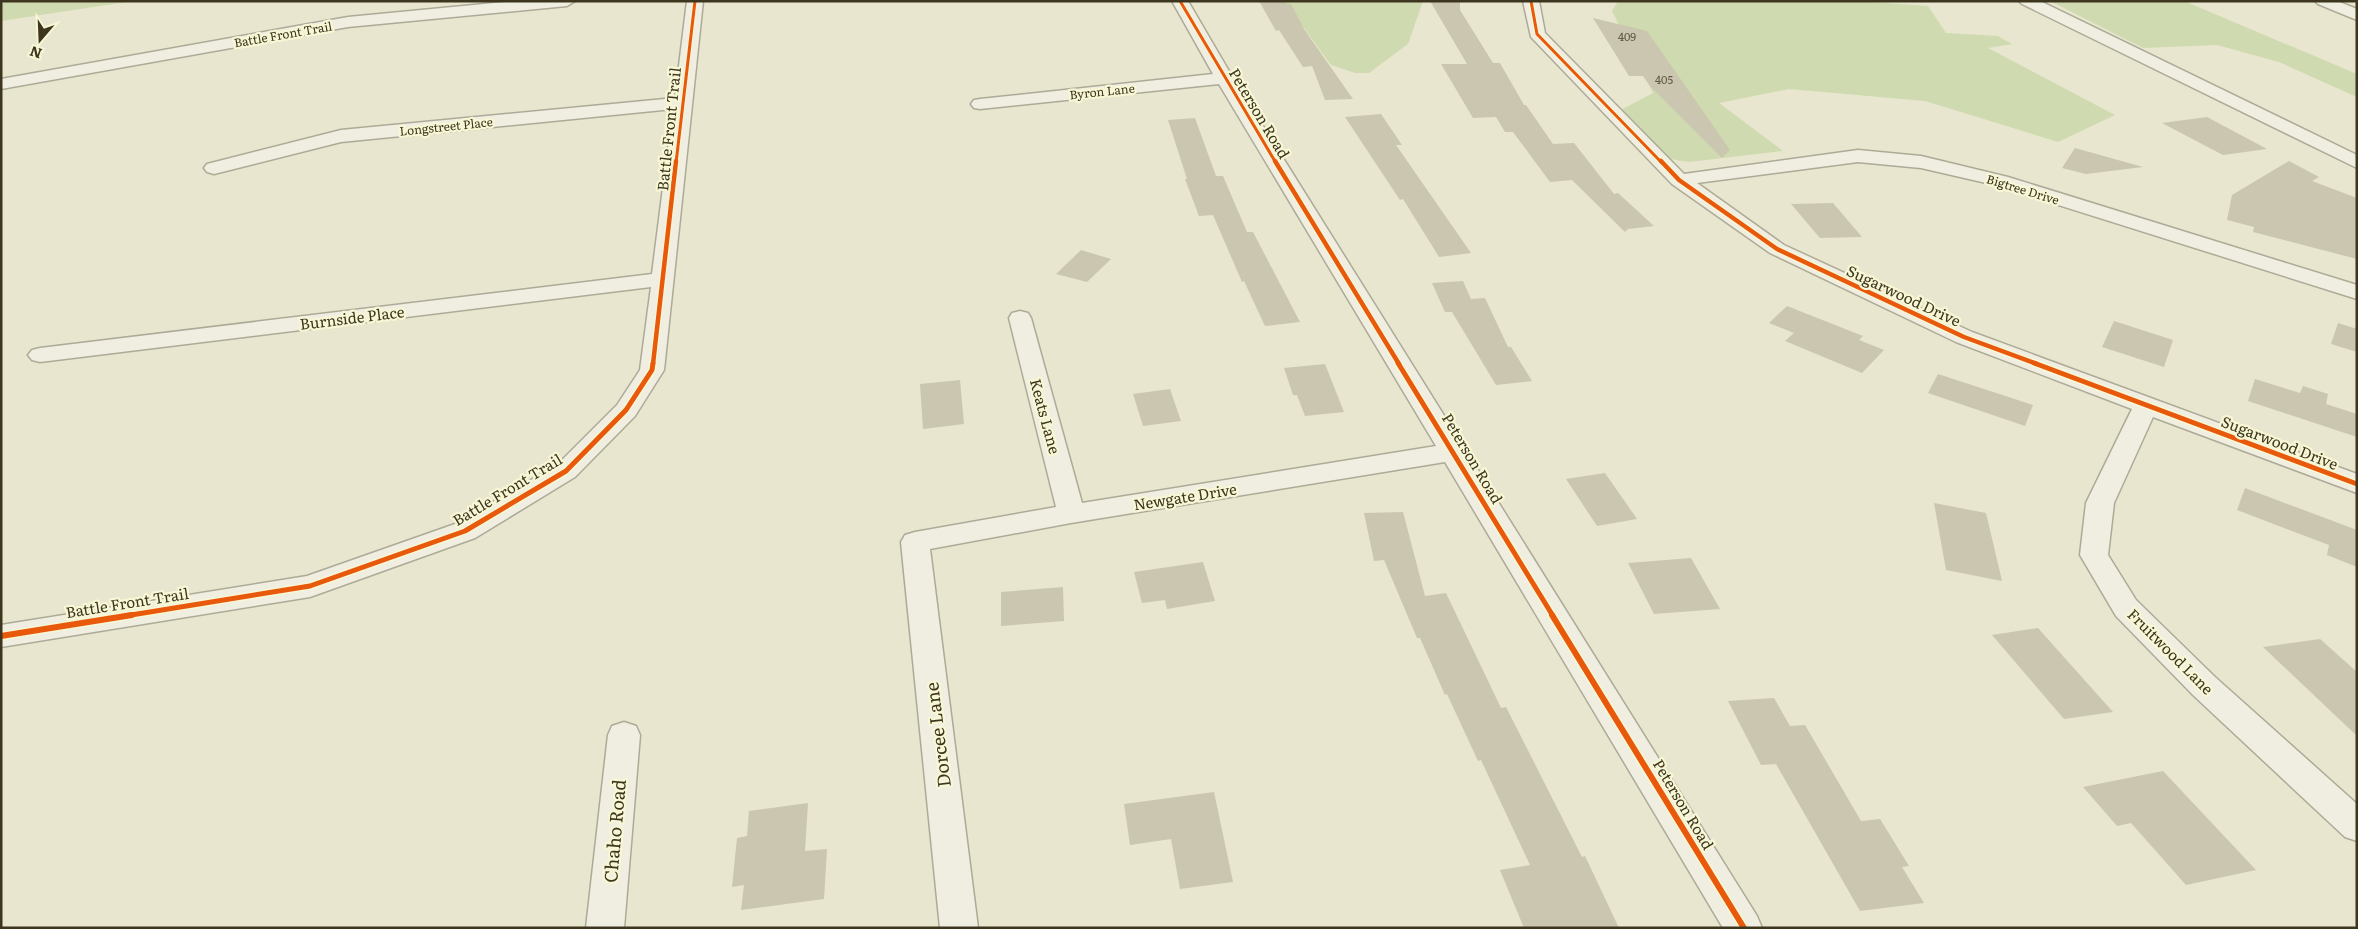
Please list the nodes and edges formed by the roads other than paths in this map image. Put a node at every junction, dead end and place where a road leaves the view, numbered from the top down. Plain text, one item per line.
1 (567, 1) edge
2 (695, 1) edge
3 (1180, 1) edge
4 (1531, 1) edge
5 (2027, 1) edge
6 (2324, 1) edge
7 (2357, 15) edge
8 (1224, 78) junction
9 (1, 84) edge
10 (683, 103) junction
11 (980, 104) dead end
12 (2357, 162) edge
13 (214, 168) dead end
14 (1679, 180) junction
15 (664, 279) junction
16 (2357, 292) edge
17 (1020, 318) dead end
18 (40, 355) dead end
19 (2146, 404) junction
20 (1454, 452) junction
21 (2357, 484) edge
22 (1071, 514) junction
23 (915, 542) joint
24 (1, 636) edge
25 (624, 735) dead end
26 (2357, 826) edge
27 (605, 928) edge
28 (960, 928) edge
29 (1744, 928) edge

1 - 9 street, Battle Front Trail
2 - 10 street, Battle Front Trail
3 - 8 street, Peterson Road
4 - 14 street, Sugarwood Drive
5 - 12 street
6 - 7 street
8 - 11 street, Byron Lane
8 - 20 street, Peterson Road
10 - 13 street, Longstreet Place
10 - 15 street, Battle Front Trail
14 - 16 street, Bigtree Drive
14 - 19 street, Sugarwood Drive
15 - 18 street, Burnside Place
15 - 24 street, Battle Front Trail
17 - 22 street, Keats Lane
19 - 21 street, Sugarwood Drive
19 - 26 street, Fruitwood Lane
20 - 22 street, Newgate Drive
20 - 29 street, Peterson Road
22 - 23 street, Newgate Drive
23 - 28 street, Dorcee Lane
25 - 27 street, Chaho Road

